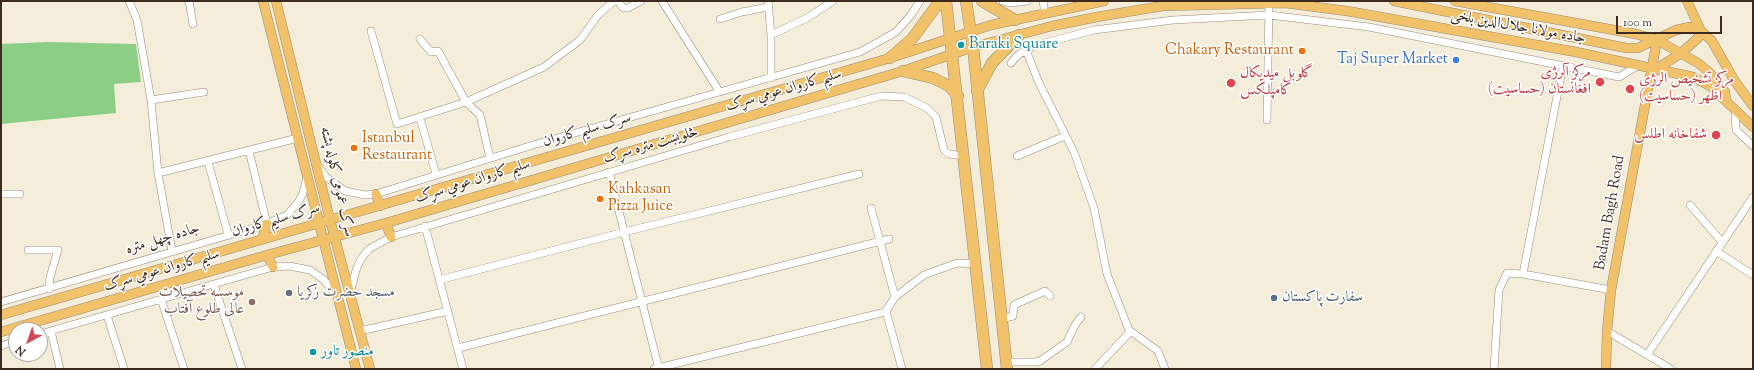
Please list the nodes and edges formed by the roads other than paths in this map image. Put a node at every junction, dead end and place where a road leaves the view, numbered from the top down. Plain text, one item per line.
1 (129, 1) edge
2 (189, 1) edge
3 (263, 1) edge
4 (276, 1) edge
5 (614, 1) edge
6 (618, 1) edge
7 (641, 1) edge
8 (662, 1) edge
9 (833, 1) edge
10 (920, 1) edge
11 (940, 1) edge
12 (946, 1) edge
13 (966, 1) edge
14 (982, 1) edge
15 (1002, 1) edge
16 (1027, 1) edge
17 (1043, 1) edge
18 (1104, 1) edge
19 (1394, 1) edge
20 (1455, 1) edge
21 (1688, 1) edge
22 (1269, 3) junction
23 (768, 4) edge
24 (1045, 14) junction
25 (1269, 15) junction
26 (720, 20) dead end
27 (1015, 20) junction
28 (193, 24) dead end
29 (371, 31) dead end
30 (970, 31) junction
31 (1701, 31) junction
32 (771, 35) junction
33 (1019, 35) junction
34 (950, 38) junction
35 (420, 39) dead end
36 (1657, 40) junction
37 (973, 47) junction
38 (1026, 50) junction
39 (952, 54) junction
40 (1680, 54) junction
41 (890, 58) junction
42 (1011, 63) dead end
43 (1563, 65) junction
44 (1639, 65) junction
45 (1654, 68) junction
46 (903, 71) junction
47 (771, 78) junction
48 (718, 91) junction
49 (977, 91) junction
50 (204, 92) dead end
51 (958, 96) junction
52 (151, 100) junction
53 (466, 102) junction
54 (1727, 103) junction
55 (1752, 103) edge
56 (1735, 110) junction
57 (420, 118) junction
58 (1267, 120) dead end
59 (1753, 127) edge
60 (1065, 136) junction
61 (298, 138) junction
62 (1753, 146) edge
63 (249, 151) junction
64 (964, 156) junction
65 (1017, 156) dead end
66 (490, 158) junction
67 (208, 162) junction
68 (318, 166) junction
69 (609, 172) junction
70 (158, 173) junction
71 (436, 174) junction
72 (859, 174) dead end
73 (307, 175) junction
74 (1, 194) edge
75 (20, 194) dead end
76 (376, 194) junction
77 (1753, 196) edge
78 (1690, 205) dead end
79 (380, 206) junction
80 (871, 208) dead end
81 (330, 220) junction
82 (319, 223) junction
83 (386, 223) junction
84 (267, 224) junction
85 (425, 226) junction
86 (624, 232) junction
87 (228, 234) junction
88 (391, 236) junction
89 (334, 237) junction
90 (262, 239) junction
91 (889, 239) dead end
92 (323, 240) junction
93 (878, 241) junction
94 (1722, 242) junction
95 (28, 250) dead end
96 (172, 251) junction
97 (1716, 251) junction
98 (267, 255) junction
99 (976, 264) junction
100 (273, 267) junction
101 (1523, 274) junction
102 (1753, 275) edge
103 (439, 280) junction
104 (214, 285) junction
105 (49, 289) junction
106 (1611, 290) junction
107 (349, 296) junction
108 (1050, 296) dead end
109 (338, 297) junction
110 (895, 297) junction
111 (161, 299) junction
112 (641, 300) junction
113 (1, 302) edge
114 (448, 311) junction
115 (886, 311) junction
116 (1, 315) edge
117 (107, 315) junction
118 (1081, 317) dead end
119 (1001, 319) junction
120 (50, 331) joint
121 (360, 331) junction
122 (1607, 331) junction
123 (1, 332) edge
124 (1130, 332) junction
125 (458, 348) junction
126 (1647, 355) junction
127 (1006, 366) edge
128 (60, 369) edge
129 (124, 369) edge
130 (184, 369) edge
131 (242, 369) edge
132 (356, 369) edge
133 (370, 369) edge
134 (463, 369) edge
135 (657, 369) edge
136 (902, 369) edge
137 (987, 369) edge
138 (1095, 369) edge
139 (1165, 369) edge
140 (1494, 369) edge
141 (1606, 369) edge
142 (1671, 369) edge

1 - 52 street
2 - 28 street
3 - 61 main road, سرک عمومی کلوله پشته
4 - 68 main road, سرک عمومی کلوله پشته
5 - 53 street
6 - 7 street
8 - 48 street
9 - 32 street
10 - 47 street
11 - 41 highway
12 - 34 highway
13 - 30 highway
14 - 27 highway
15 - 16 street
17 - 24 street
18 - 24 main road
19 - 36 main road, جاده مولانا جلال‌الدین بلخی
20 - 36 main road
21 - 31 main road
22 - 25 street
22 - 33 main road, جاده مولانا جلال‌الدین بلخی
22 - 44 main road, جاده مولانا جلال‌الدین بلخی
23 - 26 street
23 - 32 street
24 - 27 main road
25 - 38 street
25 - 43 street
25 - 58 street
27 - 30 main road
29 - 57 street
30 - 34 main road
30 - 37 highway
31 - 36 main road, جاده مولانا جلال‌الدین بلخی
31 - 40 main road
31 - 55 main road
32 - 47 street
33 - 37 main road, جاده مولانا جلال‌الدین بلخی
33 - 49 highway
34 - 39 highway
34 - 41 main road, سرک سلیم کاروان
35 - 53 street
36 - 40 main road
36 - 45 main road, Badam Bagh Road
37 - 39 main road, جاده مولانا جلال‌الدین بلخی
37 - 49 highway
38 - 42 street
38 - 60 street
39 - 46 main road, سلیم کاروان عومي سړک
39 - 51 highway
40 - 45 main road
40 - 54 main road
41 - 79 main road, سرک سلیم کاروان
43 - 44 street
43 - 101 street
44 - 45 main road, جاده مولانا جلال‌الدین بلخی
45 - 54 main road, جاده مولانا جلال‌الدین بلخی
45 - 106 main road, Badam Bagh Road
46 - 51 highway
46 - 83 main road, سلیم کاروان عومي سړک
47 - 48 street
48 - 66 street
49 - 119 highway
50 - 52 street
51 - 64 highway
52 - 70 street
53 - 57 street
53 - 66 street
54 - 56 main road, جاده مولانا جلال‌الدین بلخی
56 - 59 main road, جاده مولانا جلال‌الدین بلخی
56 - 62 street
57 - 71 street
60 - 65 street
60 - 124 street
61 - 63 street
61 - 73 main road, سرک عمومی کلوله پشته
63 - 67 street
63 - 84 street
64 - 69 street, څلویښت متره سړک
64 - 99 highway
66 - 71 street
67 - 70 street
67 - 87 street
68 - 76 street
68 - 81 main road, سرک عمومی کلوله پشته
69 - 85 street, څلویښت متره سړک
69 - 86 street
70 - 96 street
71 - 76 street
72 - 86 street
73 - 82 main road, سرک عمومی کلوله پشته
73 - 84 street, جاده چهل متره
74 - 75 street
76 - 79 main road
77 - 94 street
78 - 94 street
79 - 81 main road, سرک سلیم کاروان
80 - 93 street
81 - 82 main road, سرک سلیم کاروان
81 - 89 main road, سرک عمومی کلوله پشته
82 - 90 main road, سرک سلیم کاروان
82 - 92 main road, سرک عمومی کلوله پشته
83 - 88 main road
83 - 89 main road, سلیم کاروان عومي سړک
84 - 87 street, جاده چهل متره
84 - 90 main road
85 - 88 street, څلویښت متره سړک
85 - 103 street
86 - 103 street
86 - 112 street
87 - 96 street, جاده چهل متره
88 - 107 street, څلویښت متره سړک
89 - 92 main road, سلیم کاروان عومي سړک
89 - 107 main road, سرک عمومی کلوله پشته
90 - 116 main road, سرک سلیم کاروان
91 - 93 street
92 - 98 main road, سلیم کاروان عومي سړک
92 - 109 main road, سرک عمومی کلوله پشته
93 - 110 street
93 - 112 street
94 - 97 street
95 - 105 street
96 - 105 street, جاده چهل متره
97 - 102 street
97 - 126 street
98 - 100 main road
98 - 123 main road, سلیم کاروان عومي سړک
99 - 110 street
99 - 137 highway
100 - 104 street
100 - 109 street
101 - 106 street
101 - 140 street
103 - 114 street
104 - 111 street
104 - 131 street
105 - 113 street, جاده چهل متره
106 - 122 main road, Badam Bagh Road
107 - 121 main road, سرک عمومی کلوله پشته
108 - 119 street
109 - 132 main road, سرک عمومی کلوله پشته
110 - 115 street
111 - 117 street
111 - 130 street
112 - 125 street
112 - 135 street
114 - 121 street
114 - 125 street
115 - 135 street
115 - 136 street
117 - 120 street
117 - 129 street
118 - 127 street
119 - 127 highway
120 - 128 street
121 - 133 main road, سرک عمومی کلوله پشته
122 - 126 street
122 - 141 main road, Badam Bagh Road
124 - 138 street
124 - 139 street
125 - 134 street
126 - 142 street

